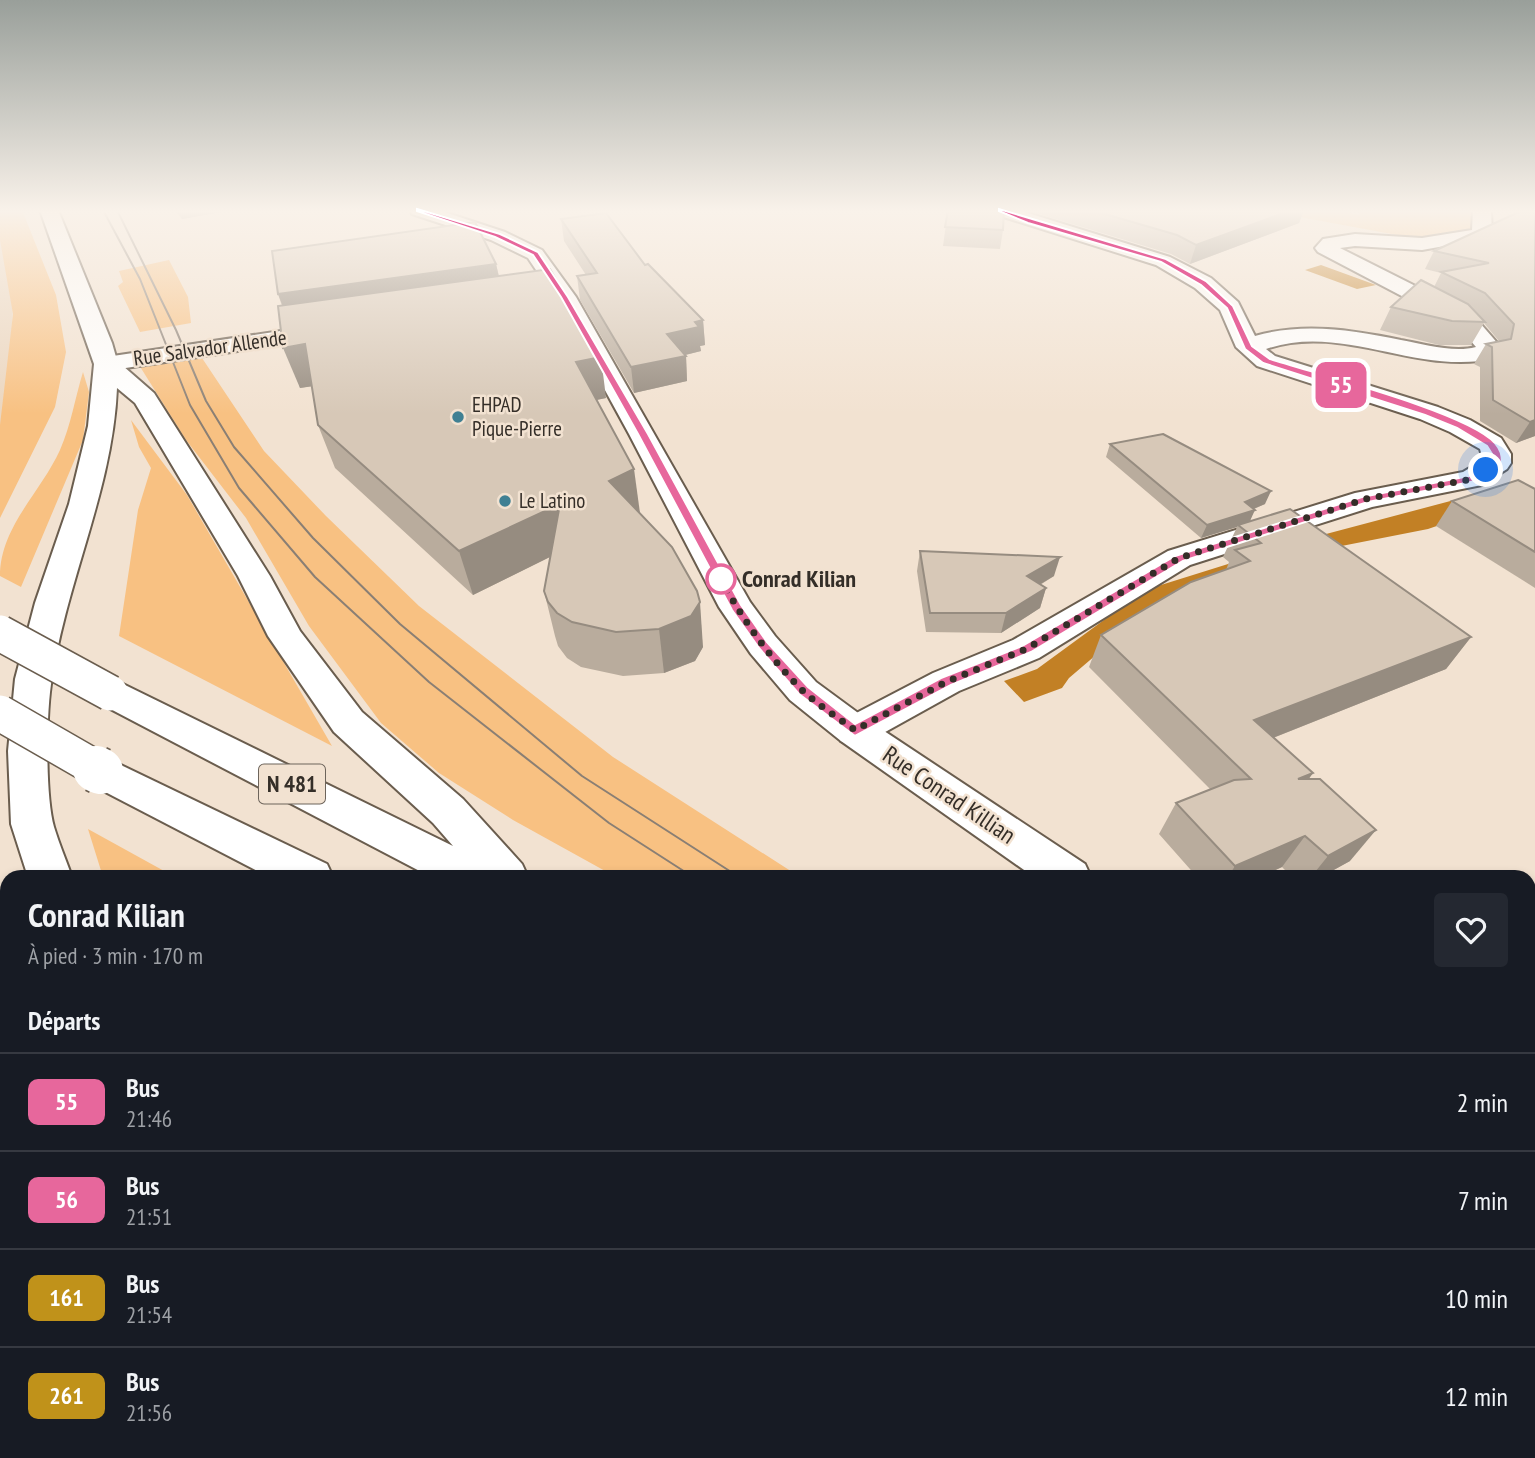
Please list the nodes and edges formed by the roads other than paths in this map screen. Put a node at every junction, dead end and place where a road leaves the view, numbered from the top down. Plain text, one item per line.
1 (75, 278) edge
2 (544, 278) edge
3 (1194, 278) edge
4 (1383, 278) edge
5 (352, 328) edge
6 (1248, 347) junction
7 (106, 364) junction
8 (0, 633) edge
9 (0, 713) edge
10 (855, 730) junction
11 (48, 870) edge
12 (297, 870) edge
13 (459, 870) edge
14 (500, 870) edge
15 (1059, 870) edge

1 - 7 main road
2 - 10 main road, Rue Conrad Killian
3 - 6 main road
4 - 6 main road
5 - 7 main road, Rue Salvador Allende
6 - 10 main road
7 - 11 main road
7 - 14 main road
8 - 13 main road, N 481, bridge
9 - 12 main road, bridge
10 - 15 main road, Rue Conrad Killian

